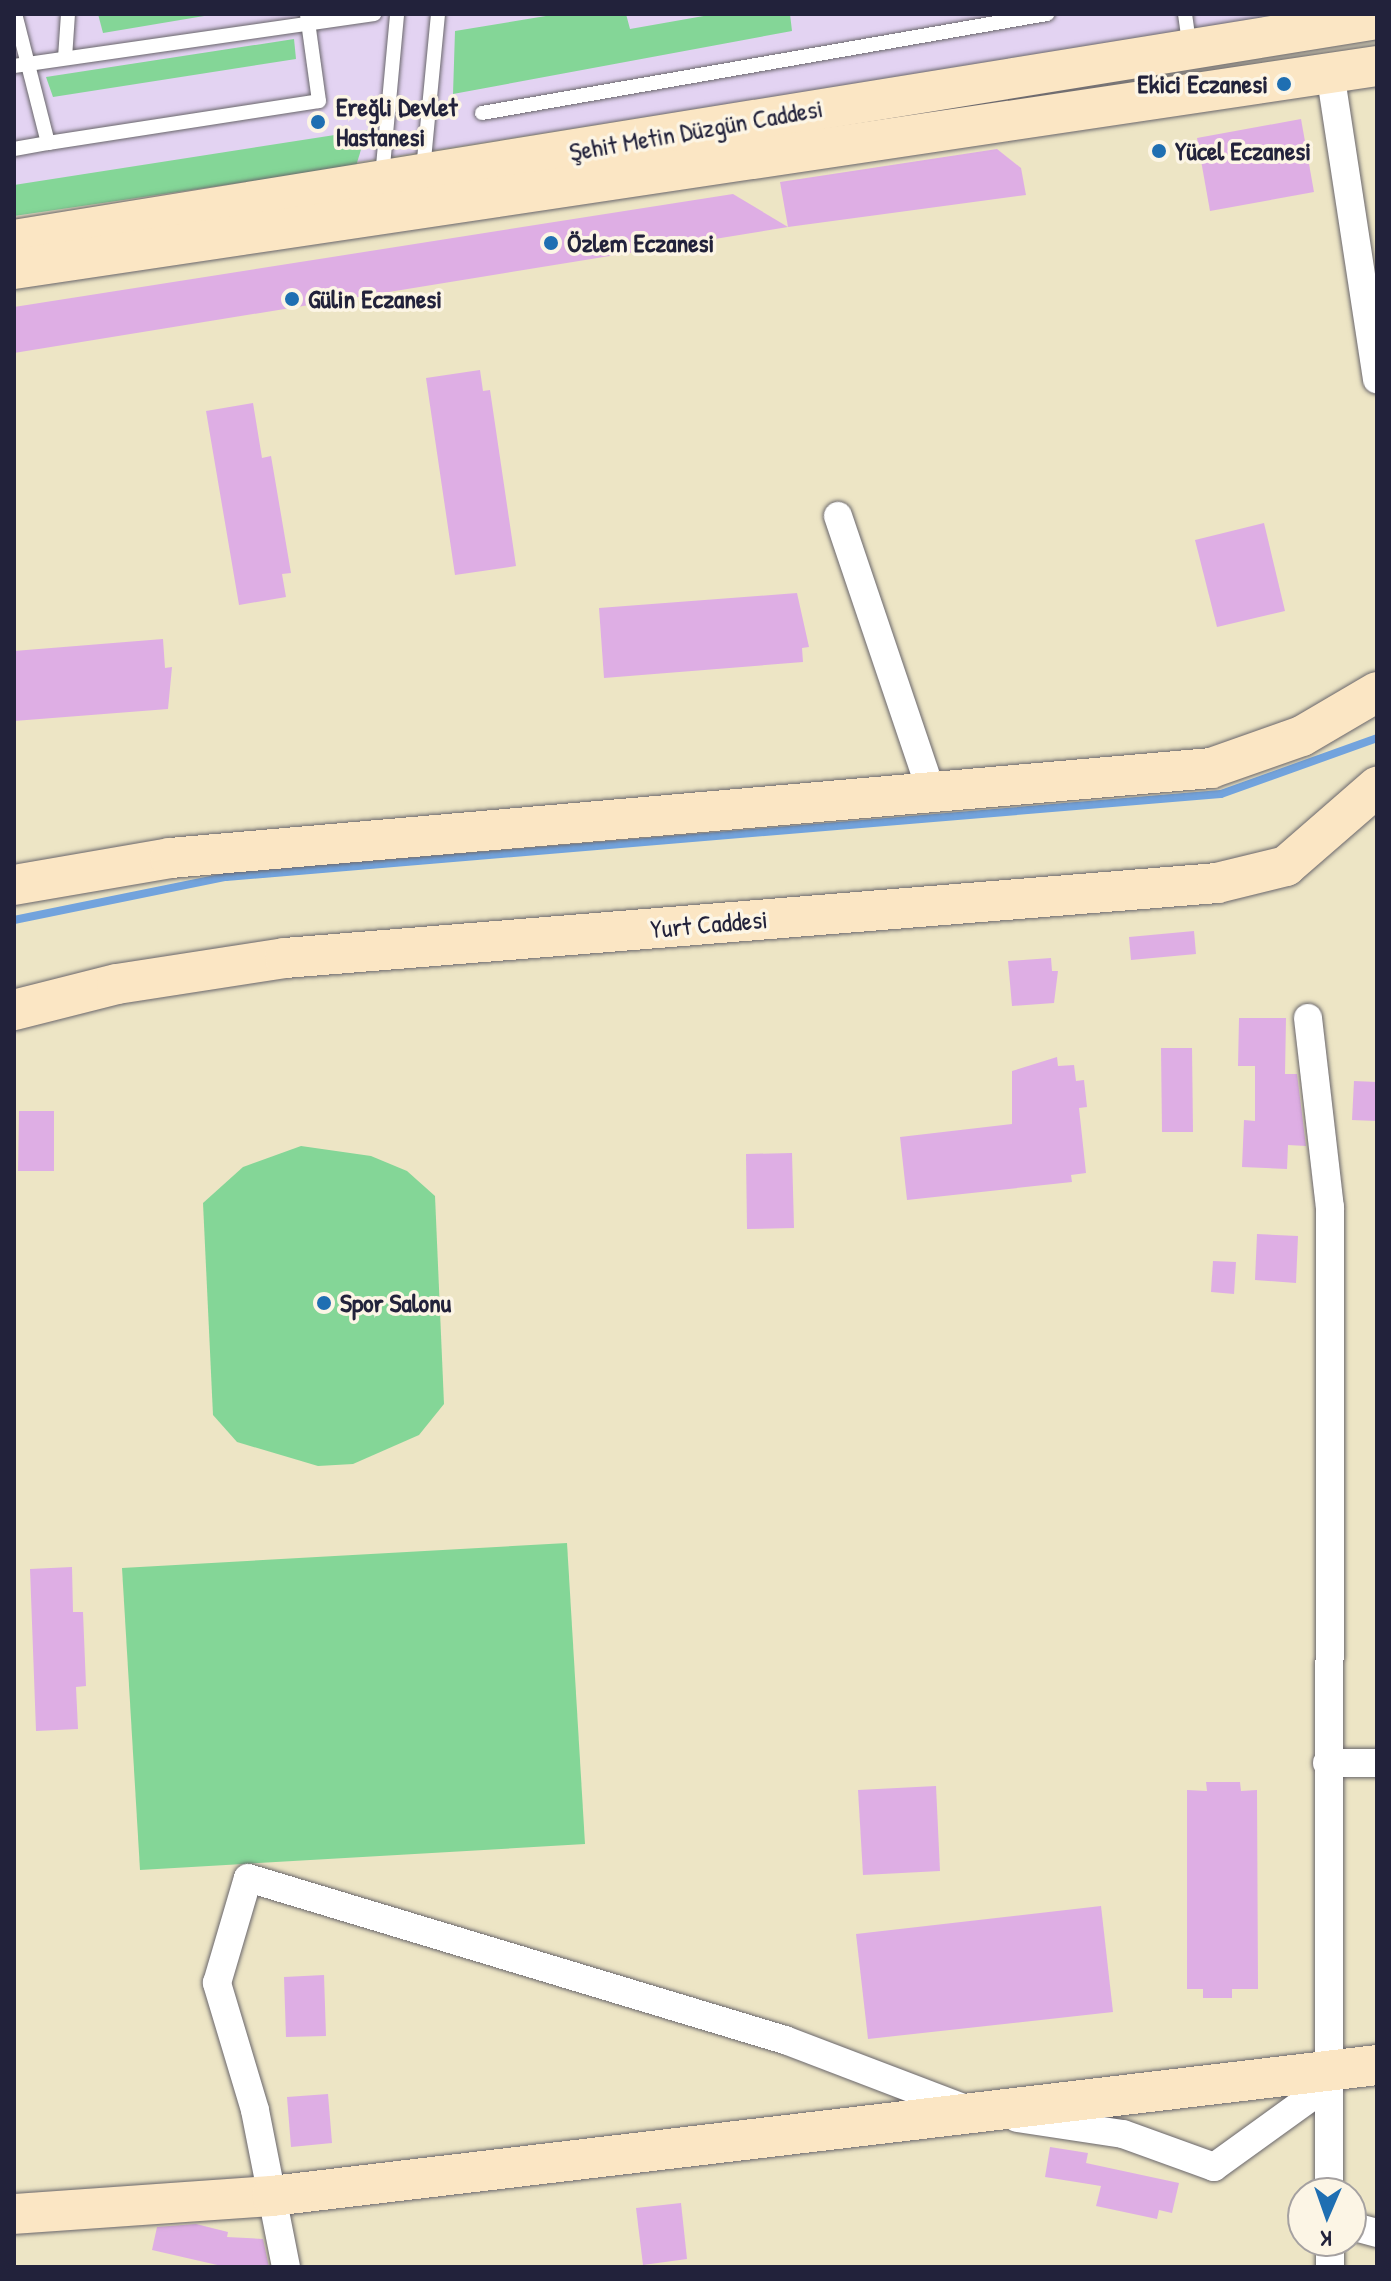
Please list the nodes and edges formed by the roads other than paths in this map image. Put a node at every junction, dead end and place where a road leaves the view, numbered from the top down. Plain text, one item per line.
1 (15, 14) edge
2 (68, 14) edge
3 (374, 14) edge
4 (397, 14) edge
5 (438, 14) edge
6 (1047, 14) edge
7 (308, 16) edge
8 (1377, 19) edge
9 (1188, 31) edge
10 (65, 58) junction
11 (21, 65) edge
12 (1377, 66) edge
13 (1330, 72) junction
14 (482, 113) dead end
15 (48, 143) junction
16 (14, 149) edge
17 (422, 176) junction
18 (390, 197) junction
19 (14, 240) edge
20 (14, 269) edge
21 (1377, 379) edge
22 (838, 516) dead end
23 (1377, 692) edge
24 (1377, 787) edge
25 (933, 797) junction
26 (14, 885) edge
27 (14, 1010) edge
28 (1308, 1018) dead end
29 (1327, 1763) junction
30 (1377, 1763) edge
31 (1377, 2065) edge
32 (1329, 2077) junction
33 (980, 2112) junction
34 (1329, 2177) edge
35 (272, 2196) junction
36 (14, 2214) edge
37 (286, 2267) edge

1 - 11 lane
2 - 10 lane
3 - 7 lane
4 - 18 lane
5 - 17 lane
6 - 14 lane
7 - 10 lane
7 - 15 lane
8 - 9 street, Şehit Metin Düzgün Caddesi
9 - 17 street, Şehit Metin Düzgün Caddesi
10 - 11 lane
11 - 15 lane
12 - 13 street, Şehit Metin Düzgün Caddesi
13 - 18 street, Şehit Metin Düzgün Caddesi
13 - 21 street
15 - 16 lane
17 - 18 street, Şehit Metin Düzgün Caddesi
18 - 19 street, Şehit Metin Düzgün Caddesi
18 - 20 street, Şehit Metin Düzgün Caddesi
22 - 25 street
23 - 25 street
24 - 27 street, Yurt Caddesi
25 - 26 street
28 - 29 street
29 - 30 street
29 - 32 street
31 - 32 street
32 - 33 street
32 - 33 street
32 - 34 street
33 - 35 street
33 - 35 street
35 - 36 street
35 - 37 street

